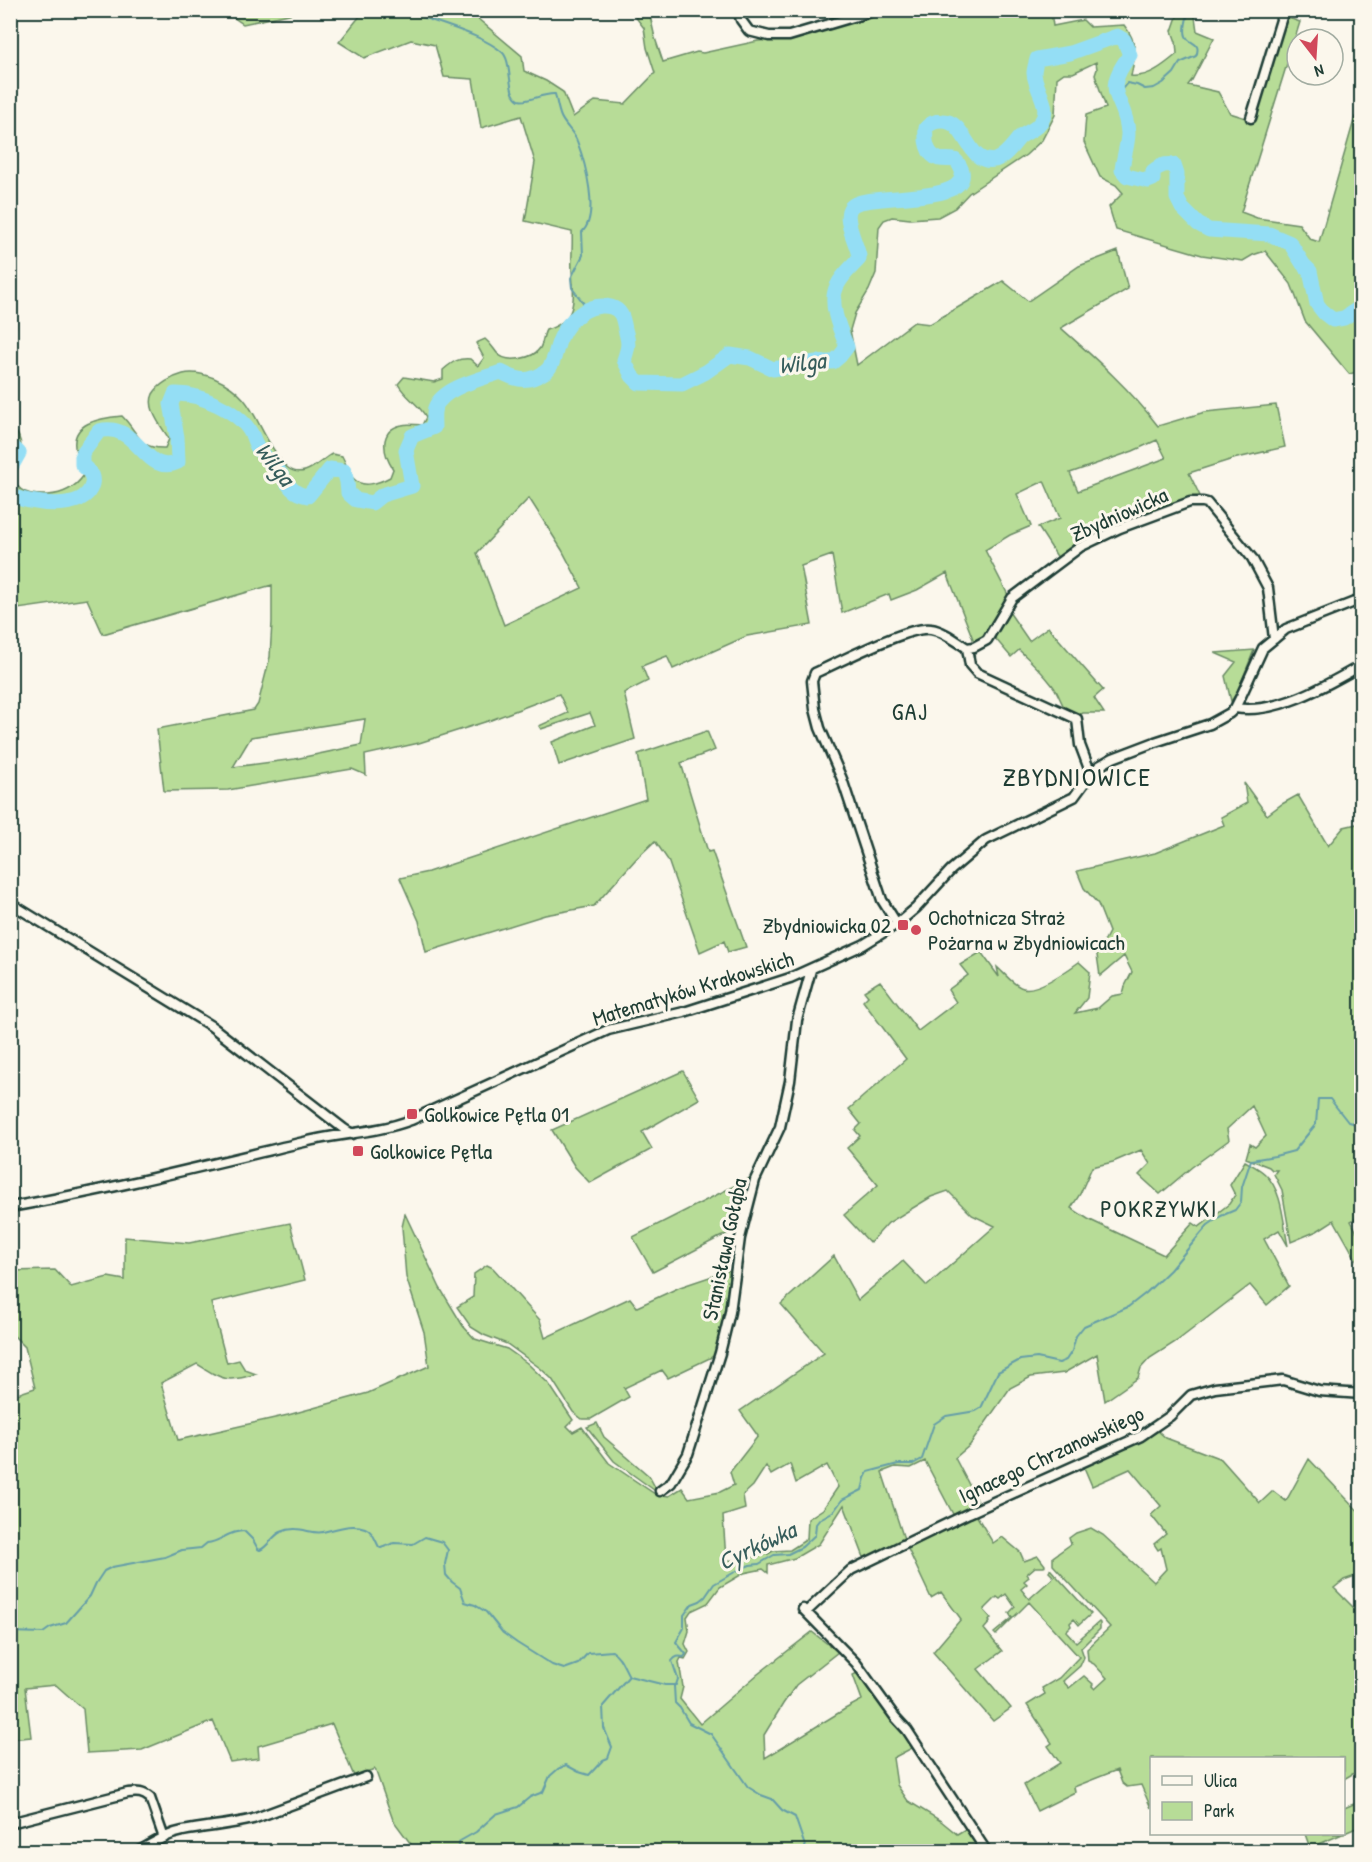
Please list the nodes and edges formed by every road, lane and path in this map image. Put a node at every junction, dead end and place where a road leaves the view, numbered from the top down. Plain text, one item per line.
1 (738, 10) edge
2 (877, 10) edge
3 (1284, 10) edge
4 (1251, 118) dead end
5 (10, 277) edge
6 (10, 327) edge
7 (1362, 599) edge
8 (1274, 639) junction
9 (967, 648) junction
10 (1362, 665) edge
11 (1235, 708) junction
12 (1091, 774) junction
13 (10, 903) edge
14 (897, 924) junction
15 (811, 970) junction
16 (352, 1134) junction
17 (10, 1207) edge
18 (1362, 1394) edge
19 (660, 1491) dead end
20 (366, 1777) dead end
21 (10, 1823) edge
22 (164, 1838) junction
23 (136, 1851) edge
24 (987, 1851) edge

1 - 2 street
3 - 4 street
5 - 6 street
7 - 8 street
8 - 9 street, Zbydniowicka
8 - 11 street
9 - 12 street
9 - 14 street
10 - 11 street
11 - 12 street, Matematyków Krakowskich
12 - 14 street, Matematyków Krakowskich
13 - 16 street
14 - 15 street, Matematyków Krakowskich
15 - 16 street, Matematyków Krakowskich
15 - 19 street, Stanisława Gołąba
16 - 17 street, Matematyków Krakowskich
18 - 24 street, Ignacego Chrzanowskiego
20 - 22 street
21 - 22 street
22 - 23 street

